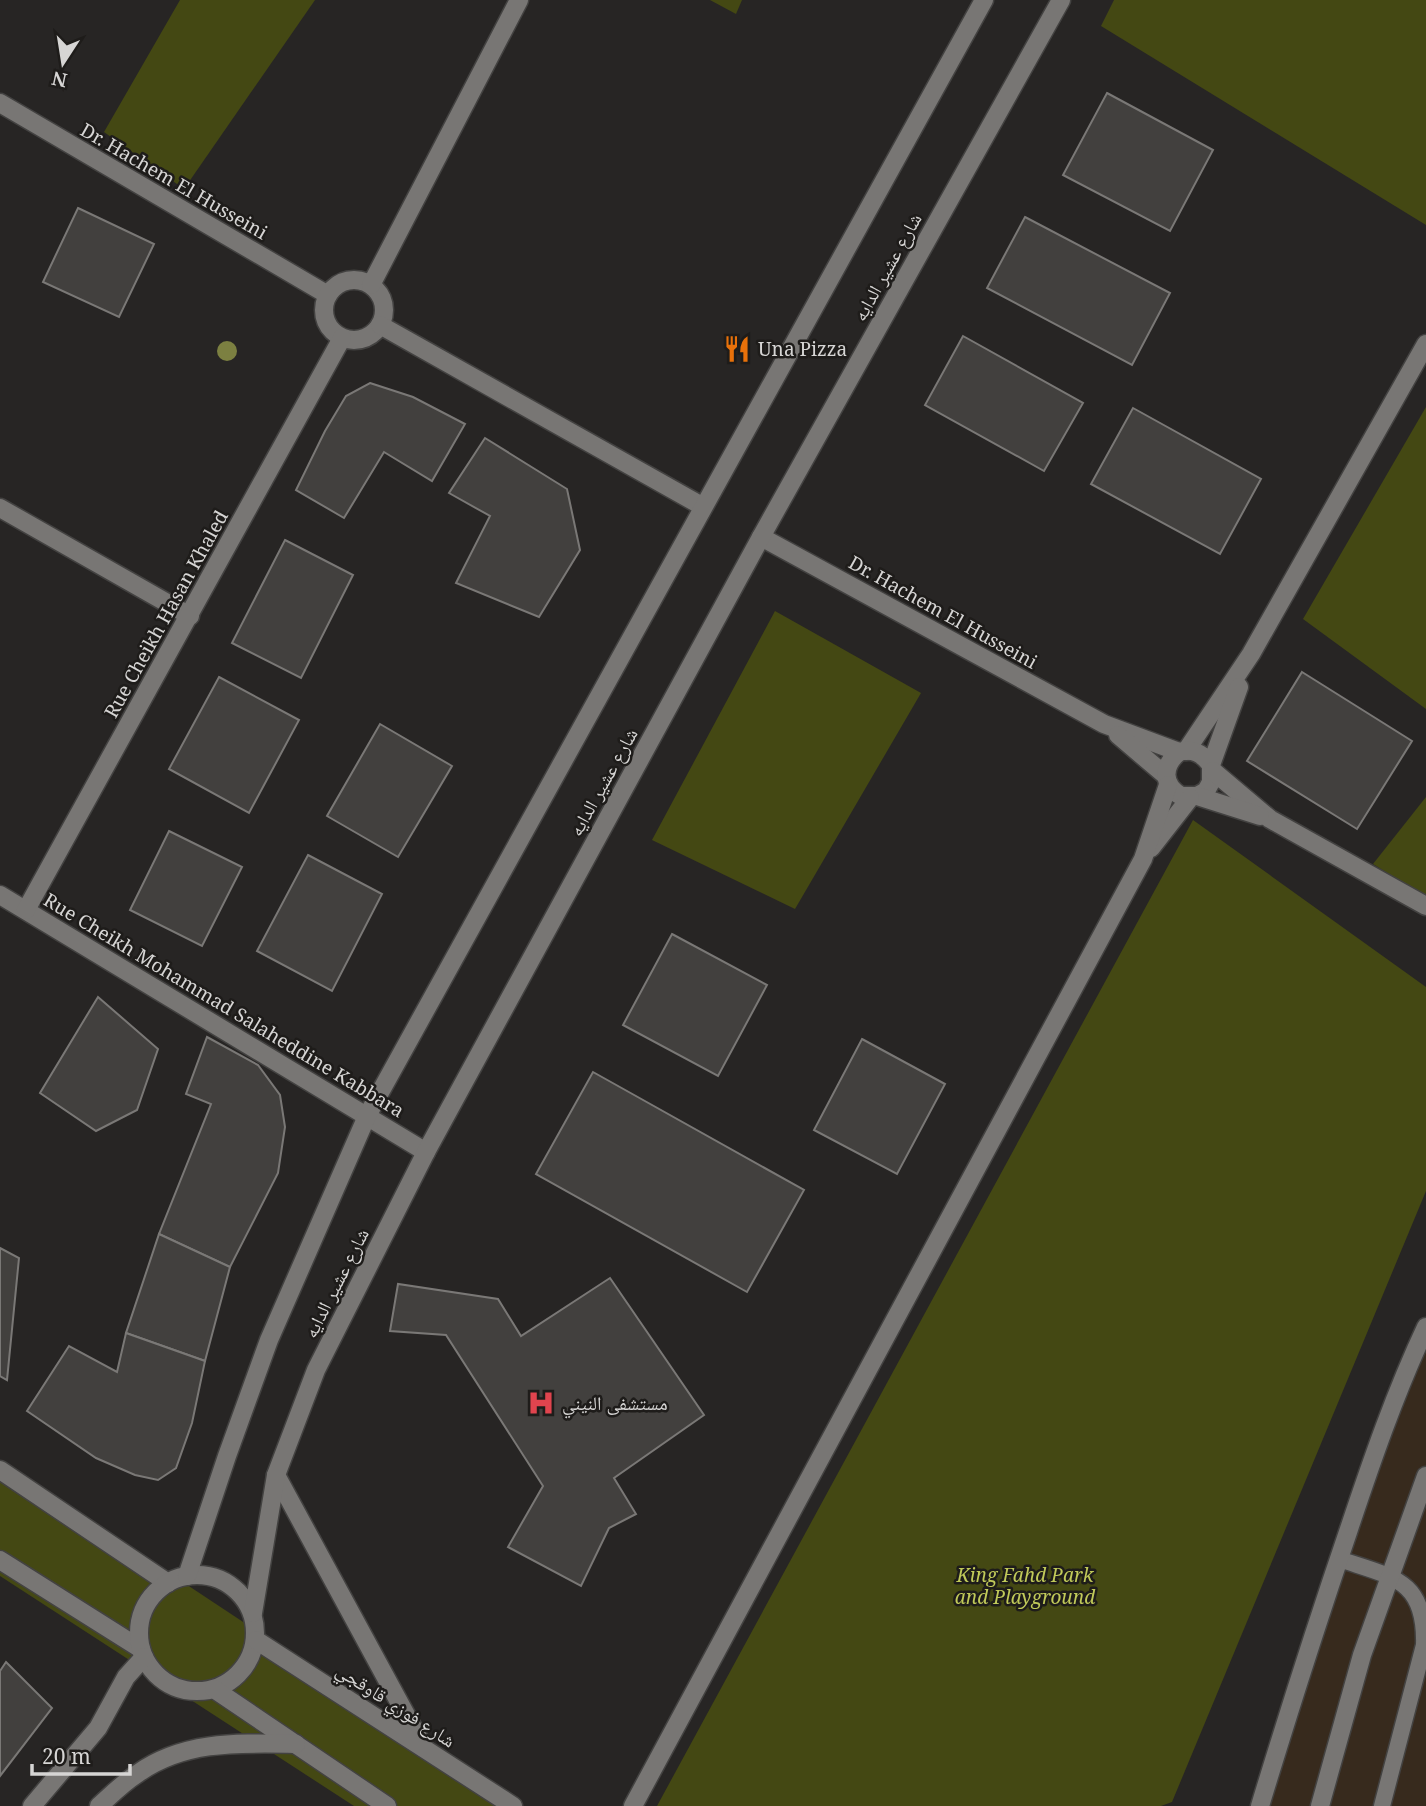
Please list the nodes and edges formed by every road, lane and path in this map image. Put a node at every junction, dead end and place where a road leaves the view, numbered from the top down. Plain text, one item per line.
1 (519, 0) edge
2 (984, 0) edge
3 (1061, 0) edge
4 (0, 103) edge
5 (371, 285) junction
6 (328, 295) junction
7 (380, 325) junction
8 (342, 338) junction
9 (1426, 344) edge
10 (702, 506) junction
11 (0, 508) edge
12 (761, 537) junction
13 (190, 616) junction
14 (1251, 654) junction
15 (1104, 724) junction
16 (1182, 751) junction
17 (1212, 768) junction
18 (1167, 780) junction
19 (1193, 797) junction
20 (1270, 819) junction
21 (1143, 859) junction
22 (0, 895) edge
23 (1426, 906) edge
24 (26, 910) junction
25 (367, 1116) junction
26 (426, 1152) junction
27 (1426, 1328) edge
28 (0, 1470) edge
29 (276, 1475) junction
30 (1426, 1476) edge
31 (1339, 1559) junction
32 (0, 1560) edge
33 (187, 1576) junction
34 (1389, 1576) junction
35 (168, 1583) junction
36 (253, 1613) junction
37 (256, 1640) junction
38 (142, 1653) junction
39 (214, 1689) junction
40 (296, 1744) junction
41 (424, 1748) junction
42 (32, 1806) edge
43 (99, 1806) edge
44 (387, 1806) edge
45 (513, 1806) edge
46 (633, 1806) edge
47 (1260, 1806) edge
48 (1320, 1806) edge
49 (1382, 1806) edge

1 - 5 street
2 - 10 street, شارع عشير الدايه
3 - 12 street, شارع عشير الدايه
4 - 6 street, Dr. Hachem El Husseini
5 - 6 street
5 - 7 street
6 - 8 street
7 - 8 street
7 - 10 street
8 - 13 street, Rue Cheikh Hasan Khaled
9 - 14 street
10 - 25 street, شارع عشير الدايه
11 - 13 street
12 - 15 street, Dr. Hachem El Husseini
12 - 26 street, شارع عشير الدايه
13 - 24 street, Rue Cheikh Hasan Khaled
14 - 16 street
14 - 17 street
15 - 16 street, Dr. Hachem El Husseini
15 - 18 street, Dr. Hachem El Husseini
16 - 17 street
16 - 18 street
17 - 19 street
17 - 20 street
18 - 19 street
18 - 21 street
19 - 20 street
19 - 21 street
20 - 23 street
21 - 46 street
22 - 24 street, Rue Cheikh Mohammad Salaheddine Kabbara
24 - 25 street, Rue Cheikh Mohammad Salaheddine Kabbara
25 - 26 street, Rue Cheikh Mohammad Salaheddine Kabbara
25 - 33 street, شارع عشير الدايه
26 - 29 street, شارع عشير الدايه
27 - 31 street
28 - 35 street
29 - 36 street, شارع عشير الدايه
29 - 41 street
30 - 34 street
31 - 34 lane
31 - 47 street
32 - 38 street
33 - 35 street
33 - 36 street
34 - 48 street
34 - 49 lane
35 - 38 street
36 - 37 street
37 - 39 street
37 - 41 street, شارع فوزي قاوقجي
38 - 39 street
38 - 42 street
39 - 40 street
40 - 43 street
40 - 44 street
41 - 45 street, شارع فوزي قاوقجي

